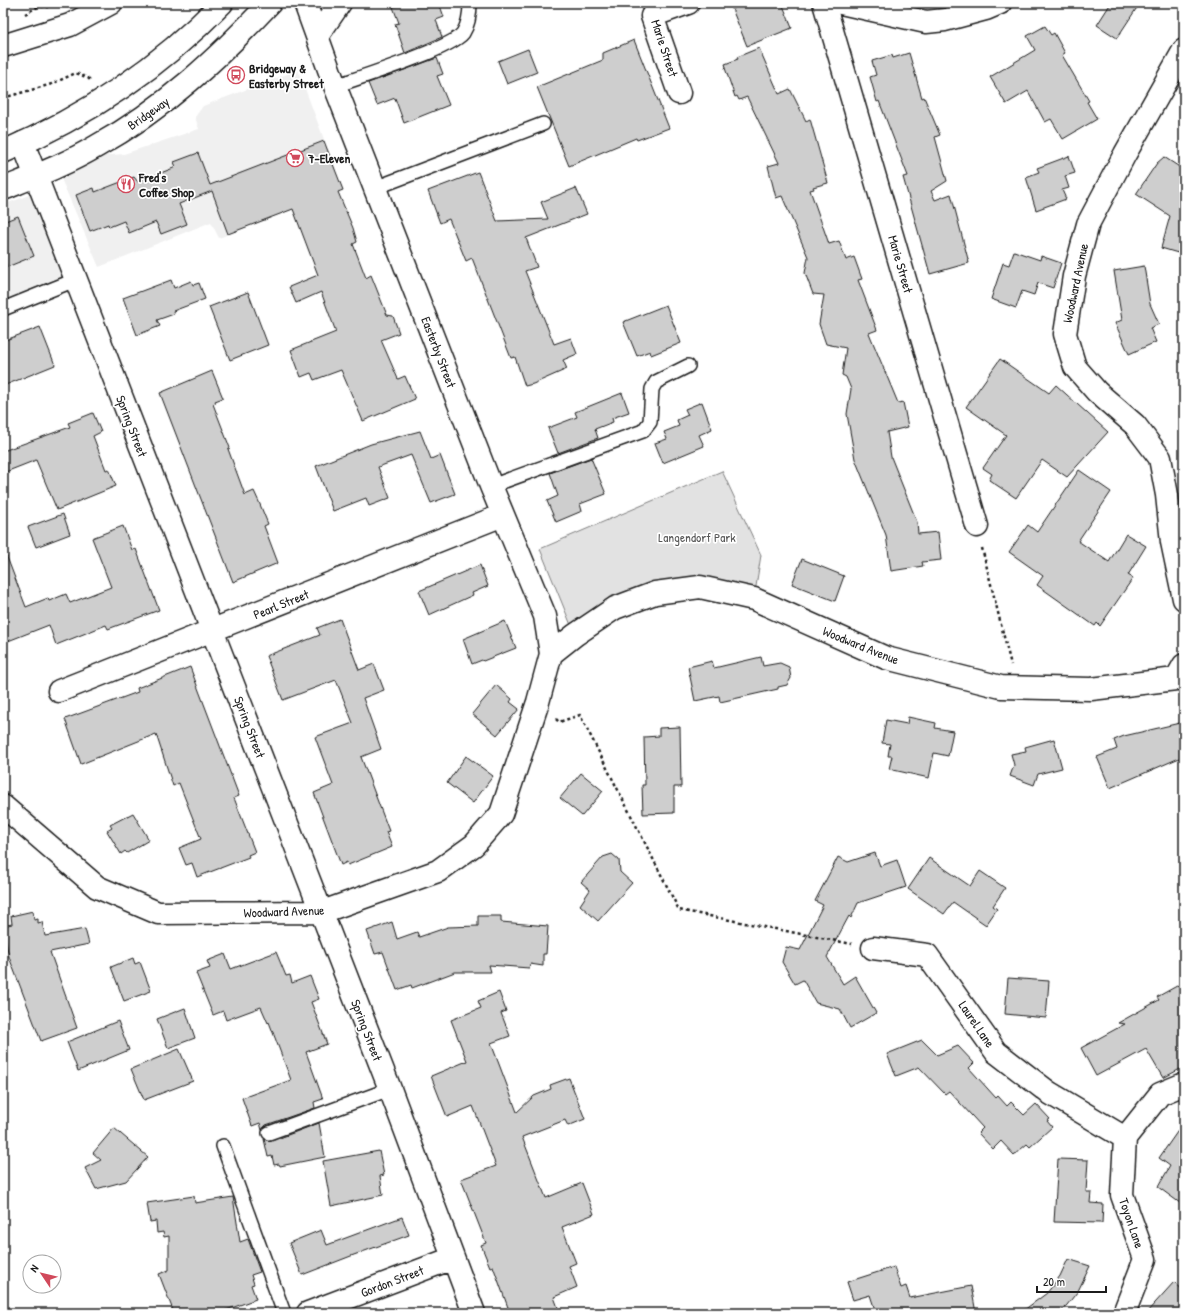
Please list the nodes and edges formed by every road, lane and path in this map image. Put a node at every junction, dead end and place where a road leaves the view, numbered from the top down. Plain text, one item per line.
1 (111, 3) edge
2 (222, 3) edge
3 (270, 3) edge
4 (306, 3) edge
5 (340, 3) edge
6 (470, 3) edge
7 (688, 3) edge
8 (824, 3) edge
9 (841, 3) edge
10 (1000, 3) edge
11 (318, 35) junction
12 (4, 42) edge
13 (1184, 50) edge
14 (88, 78) dead end
15 (335, 86) junction
16 (679, 93) dead end
17 (3, 98) edge
18 (543, 124) dead end
19 (23, 143) junction
20 (3, 152) edge
21 (36, 176) junction
22 (375, 188) junction
23 (3, 189) edge
24 (75, 280) junction
25 (3, 309) edge
26 (688, 366) dead end
27 (491, 486) junction
28 (503, 515) junction
29 (976, 526) joint
30 (1184, 599) edge
31 (213, 631) junction
32 (551, 654) junction
33 (1184, 665) edge
34 (1016, 687) junction
35 (59, 691) dead end
36 (538, 702) joint
37 (580, 715) dead end
38 (3, 806) edge
39 (322, 912) junction
40 (872, 948) joint
41 (1184, 1084) edge
42 (390, 1089) junction
43 (269, 1133) dead end
44 (1125, 1138) junction
45 (223, 1146) dead end
46 (454, 1258) junction
47 (284, 1313) edge
48 (308, 1313) edge
49 (474, 1313) edge
50 (1124, 1313) edge

1 - 12 street
2 - 19 street
3 - 21 street, Bridgeway
4 - 11 street, Easterby Street
5 - 11 street
6 - 15 lane
7 - 16 street, Marie Street
8 - 29 street, Marie Street
9 - 10 street
11 - 15 street, Easterby Street
13 - 30 street, Woodward Avenue
14 - 17 path
15 - 22 street, Easterby Street
18 - 22 lane
19 - 20 street
19 - 21 street, Spring Street
21 - 23 street, Bridgeway
21 - 24 street, Spring Street
22 - 27 street, Easterby Street
24 - 25 lane
24 - 31 street, Spring Street
26 - 27 lane
27 - 28 street, Easterby Street
28 - 31 street, Pearl Street
28 - 32 street, Easterby Street
29 - 34 path
31 - 35 street, Pearl Street
31 - 39 street, Spring Street
32 - 34 street, Woodward Avenue
32 - 36 street, Easterby Street
33 - 34 street, Woodward Avenue
36 - 39 street, Woodward Avenue
37 - 40 path
38 - 39 street, Woodward Avenue
39 - 42 street, Spring Street
40 - 44 street, Laurel Lane
41 - 44 street
42 - 43 lane
42 - 46 street, Spring Street
44 - 50 street, Toyon Lane
45 - 47 lane
46 - 48 street, Gordon Street
46 - 49 street, Spring Street

